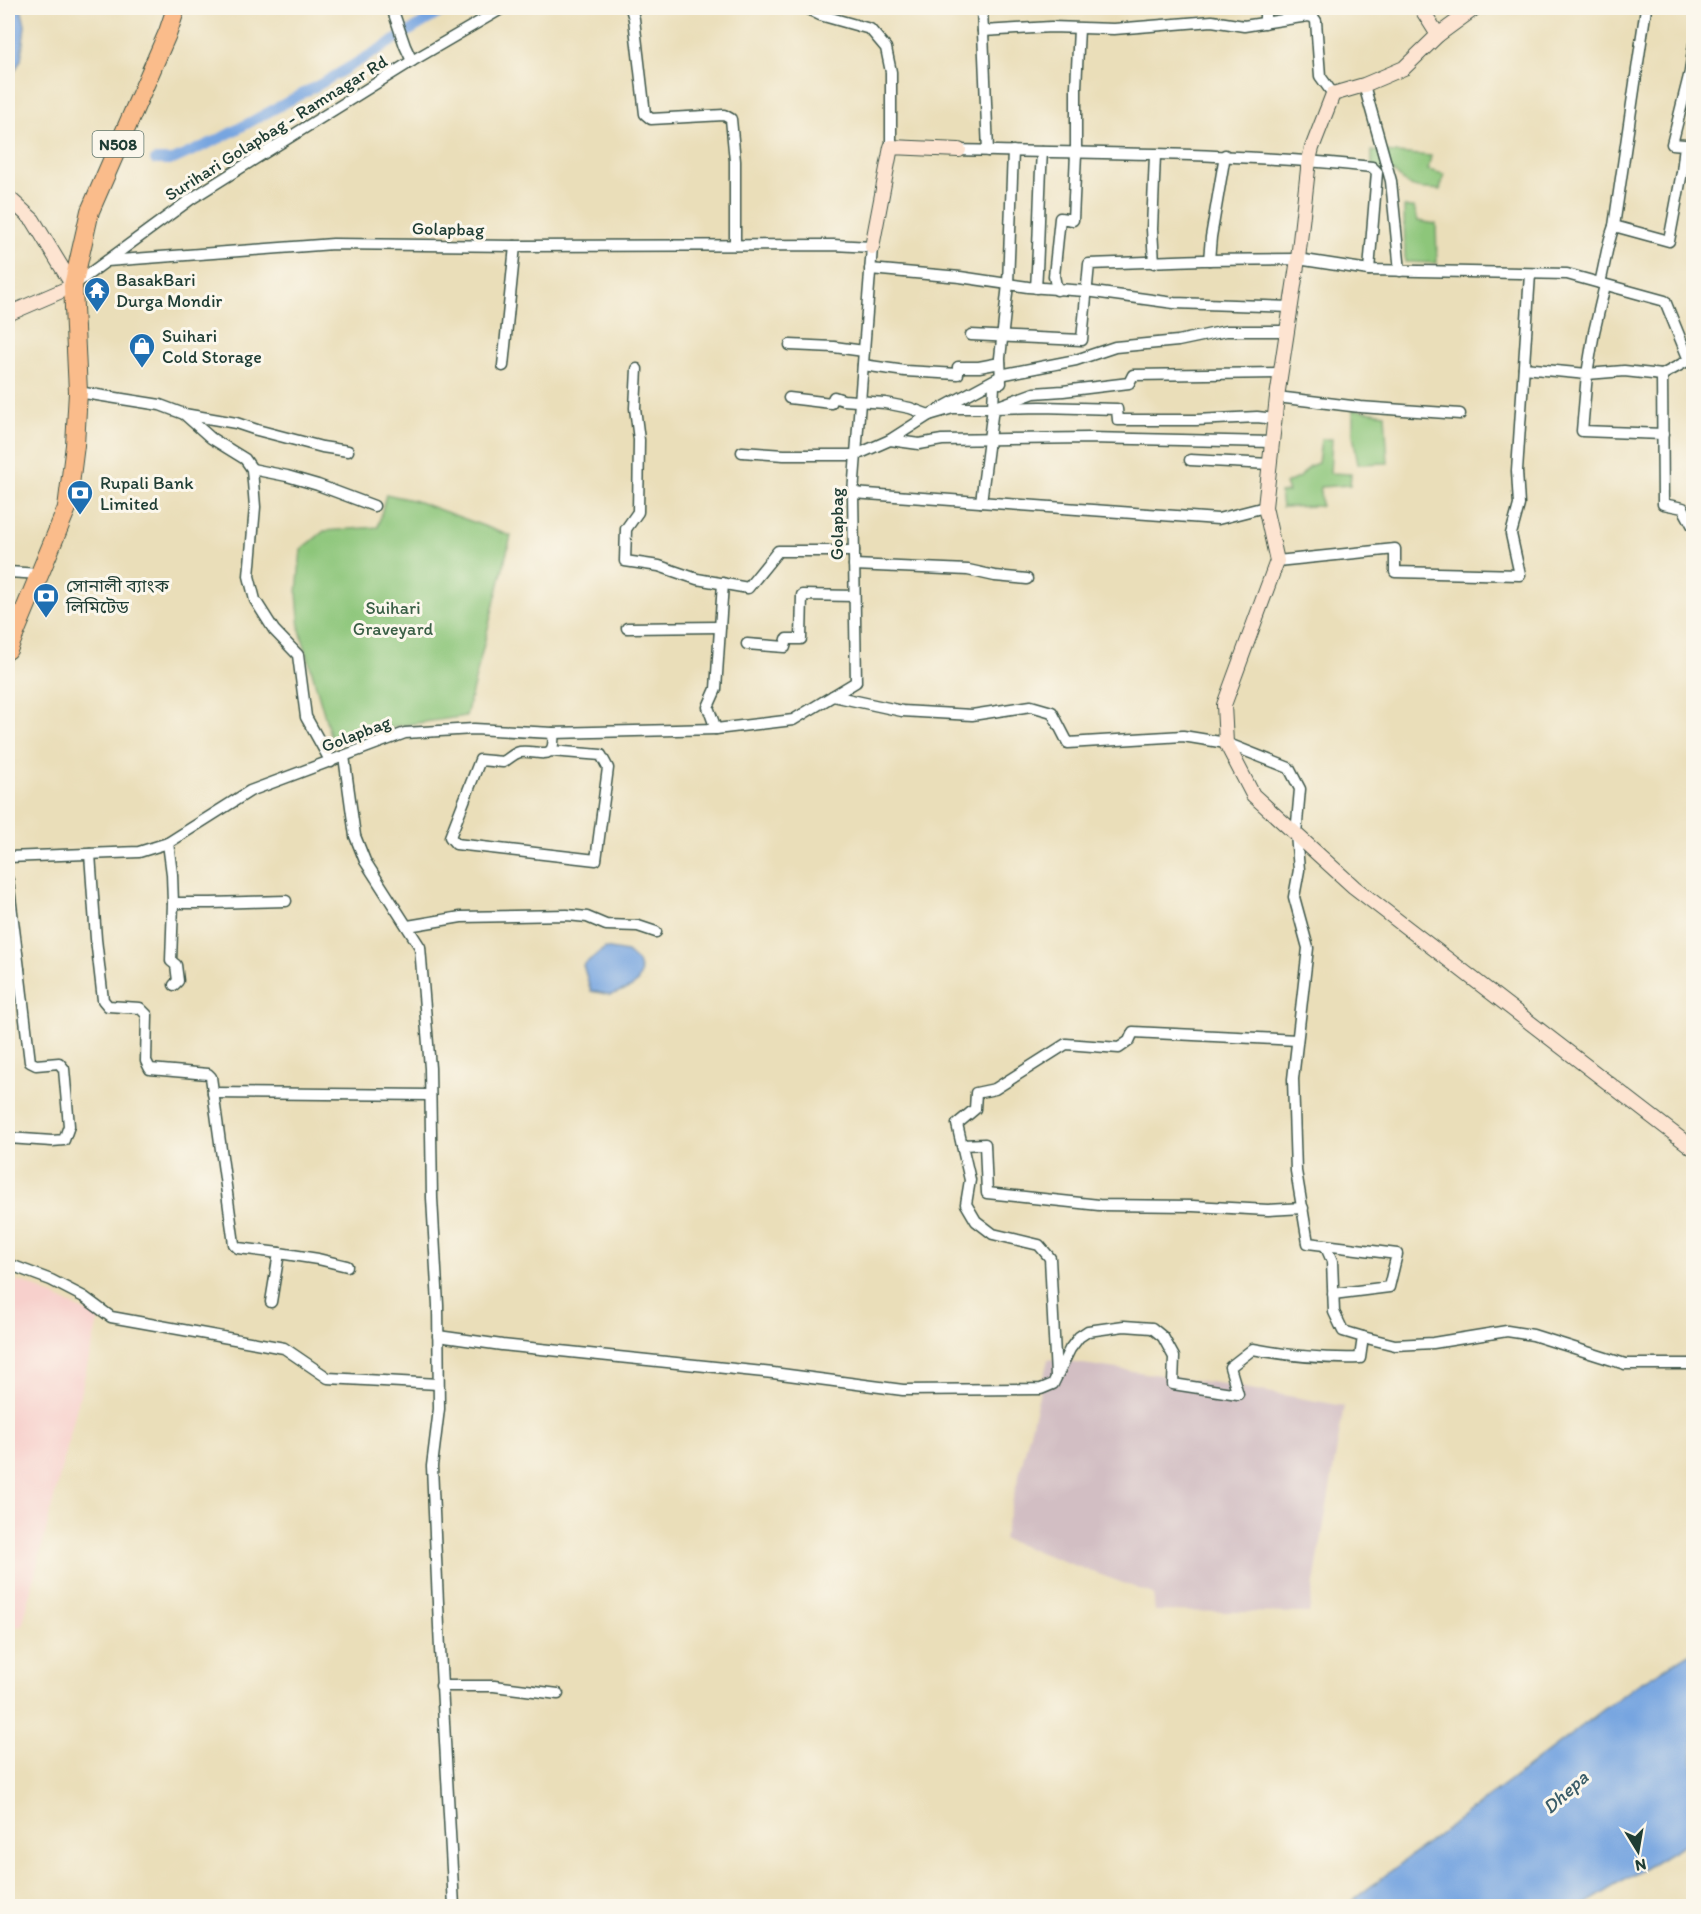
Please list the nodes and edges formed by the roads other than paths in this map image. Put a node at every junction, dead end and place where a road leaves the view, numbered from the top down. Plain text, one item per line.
1 (176, 8) edge
2 (392, 8) edge
3 (503, 8) edge
4 (631, 8) edge
5 (806, 8) edge
6 (982, 8) edge
7 (1265, 8) edge
8 (1421, 8) edge
9 (1475, 8) edge
10 (1646, 8) edge
11 (1265, 23) junction
12 (1079, 29) junction
13 (982, 31) junction
14 (1438, 35) junction
15 (1694, 44) edge
16 (412, 61) junction
17 (1692, 72) edge
18 (1364, 85) junction
19 (1332, 94) junction
20 (891, 147) junction
21 (959, 150) joint
22 (988, 151) junction
23 (1013, 152) junction
24 (1042, 152) junction
25 (1076, 153) junction
26 (1155, 155) junction
27 (1225, 155) junction
28 (1309, 160) junction
29 (8, 197) edge
30 (1614, 226) junction
31 (735, 245) junction
32 (515, 246) junction
33 (872, 247) junction
34 (1298, 259) junction
35 (1209, 260) junction
36 (107, 261) junction
37 (1154, 262) junction
38 (870, 269) junction
39 (1369, 270) junction
40 (1400, 271) junction
41 (1530, 274) junction
42 (1008, 284) junction
43 (1603, 284) junction
44 (74, 285) junction
45 (1036, 288) junction
46 (1057, 290) junction
47 (1086, 291) junction
48 (1291, 308) junction
49 (8, 314) edge
50 (1288, 331) junction
51 (971, 335) dead end
52 (1001, 337) junction
53 (790, 345) dead end
54 (864, 351) junction
55 (1691, 360) edge
56 (1000, 363) junction
57 (863, 365) junction
58 (503, 366) dead end
59 (1524, 368) junction
60 (636, 369) dead end
61 (1280, 373) junction
62 (1587, 374) junction
63 (1662, 375) junction
64 (1001, 376) junction
65 (78, 392) junction
66 (1277, 397) junction
67 (789, 398) dead end
68 (860, 401) junction
69 (993, 408) junction
70 (184, 414) junction
71 (1460, 414) dead end
72 (929, 415) junction
73 (1275, 419) junction
74 (1663, 434) junction
75 (890, 440) junction
76 (990, 440) junction
77 (1272, 442) junction
78 (348, 451) dead end
79 (742, 452) dead end
80 (856, 455) junction
81 (1190, 460) dead end
82 (1270, 464) junction
83 (252, 469) junction
84 (853, 493) junction
85 (981, 502) junction
86 (374, 506) dead end
87 (1265, 507) junction
88 (1694, 528) edge
89 (854, 551) junction
90 (1277, 561) junction
91 (854, 565) junction
92 (8, 572) edge
93 (39, 574) junction
94 (1027, 579) dead end
95 (723, 584) junction
96 (854, 596) junction
97 (720, 627) junction
98 (627, 628) dead end
99 (747, 644) dead end
100 (8, 650) edge
101 (833, 696) junction
102 (716, 729) junction
103 (554, 733) junction
104 (1226, 743) junction
105 (551, 751) junction
106 (344, 756) junction
107 (331, 762) junction
108 (1296, 834) junction
109 (168, 843) junction
110 (90, 855) junction
111 (8, 858) edge
112 (8, 880) edge
113 (286, 901) dead end
114 (173, 903) junction
115 (408, 926) junction
116 (656, 932) dead end
117 (20, 969) junction
118 (8, 972) edge
119 (174, 985) dead end
120 (1297, 1040) junction
121 (213, 1093) junction
122 (430, 1095) junction
123 (8, 1138) edge
124 (962, 1145) junction
125 (1694, 1149) edge
126 (1303, 1208) junction
127 (1325, 1245) junction
128 (279, 1253) junction
129 (8, 1264) edge
130 (347, 1266) dead end
131 (1333, 1294) junction
132 (271, 1302) dead end
133 (438, 1336) junction
134 (1363, 1337) junction
135 (1694, 1364) edge
136 (1056, 1377) junction
137 (438, 1384) junction
138 (441, 1686) junction
139 (558, 1694) dead end
140 (454, 1906) edge

1 - 44 highway, N508
2 - 16 street
3 - 16 street, Surihari Golapbag - Ramnagar Rd
4 - 31 street
5 - 20 street
6 - 13 street
7 - 11 street
8 - 14 street
9 - 14 street
10 - 30 street
11 - 12 street
11 - 19 street
12 - 13 street
12 - 25 street
13 - 22 street
14 - 18 street
15 - 17 street
16 - 36 street, Surihari Golapbag - Ramnagar Rd
17 - 30 street
18 - 19 street
18 - 40 street
19 - 28 street
20 - 21 street
20 - 33 street
21 - 22 street
22 - 23 street
23 - 24 street
23 - 42 street
24 - 25 street
24 - 45 street
25 - 26 street
25 - 46 street
26 - 27 street
26 - 37 street
27 - 28 street
27 - 35 street
28 - 34 street
28 - 39 street
29 - 44 street
30 - 43 street
31 - 32 street, Golapbag
31 - 33 street, Golapbag
32 - 36 street, Golapbag
32 - 58 street
33 - 38 street, Golapbag
34 - 35 street
34 - 39 street
34 - 48 street
35 - 37 street
36 - 44 street, Surihari Golapbag - Ramnagar Rd
37 - 47 street
38 - 42 street
38 - 54 street, Golapbag
39 - 40 street
40 - 41 street
41 - 43 street
41 - 59 street
42 - 45 street
42 - 52 street
43 - 55 street
43 - 62 street
44 - 49 street
44 - 65 highway, N508
45 - 46 street
46 - 47 street
47 - 48 street
47 - 52 street
48 - 50 street
50 - 61 street
50 - 64 street
51 - 52 street
52 - 56 street
53 - 54 street
54 - 57 street, Golapbag
55 - 63 street
56 - 57 street
56 - 64 street
57 - 68 street, Golapbag
59 - 62 street
59 - 90 street
60 - 95 street
61 - 66 street
61 - 69 street
62 - 63 street
62 - 74 street
63 - 74 street
64 - 69 street
64 - 72 street
65 - 70 street
65 - 93 highway, N508
66 - 71 street
66 - 73 street
67 - 68 street
68 - 72 street
68 - 80 street, Golapbag
69 - 72 street
69 - 73 street
69 - 76 street
70 - 78 street
70 - 83 street
72 - 75 street
73 - 77 street
74 - 88 street
75 - 76 street
75 - 80 street
76 - 77 street
76 - 85 street
77 - 82 street
79 - 80 street
80 - 84 street, Golapbag
81 - 82 street
82 - 87 street
83 - 86 street
83 - 107 street
84 - 85 street
84 - 89 street, Golapbag
85 - 87 street
87 - 90 street
89 - 91 street, Golapbag
89 - 95 street
90 - 104 street
91 - 94 street
91 - 96 street, Golapbag
92 - 93 street
93 - 100 highway, N508
95 - 97 street
96 - 99 street
96 - 101 street, Golapbag
97 - 98 street
97 - 102 street
101 - 102 street, Golapbag
101 - 104 street
102 - 103 street, Golapbag
103 - 105 street
103 - 106 street, Golapbag
104 - 108 street
104 - 108 street
105 - 105 street
106 - 107 street, Golapbag
106 - 115 street
107 - 109 street, Golapbag
108 - 120 street
108 - 125 street
109 - 110 street, Golapbag
109 - 114 street
110 - 111 street, Golapbag
110 - 121 street
112 - 117 street
113 - 114 street
114 - 119 street
115 - 116 street
115 - 122 street
117 - 118 street
117 - 123 street
120 - 124 street
120 - 126 street
121 - 122 street
121 - 128 street
122 - 133 street
124 - 126 street
124 - 136 street
126 - 127 street
127 - 131 street
127 - 131 street
128 - 130 street
128 - 132 street
129 - 137 street
131 - 134 street
133 - 136 street
133 - 137 street
134 - 135 street
134 - 136 street
137 - 138 street
138 - 139 street
138 - 140 street

